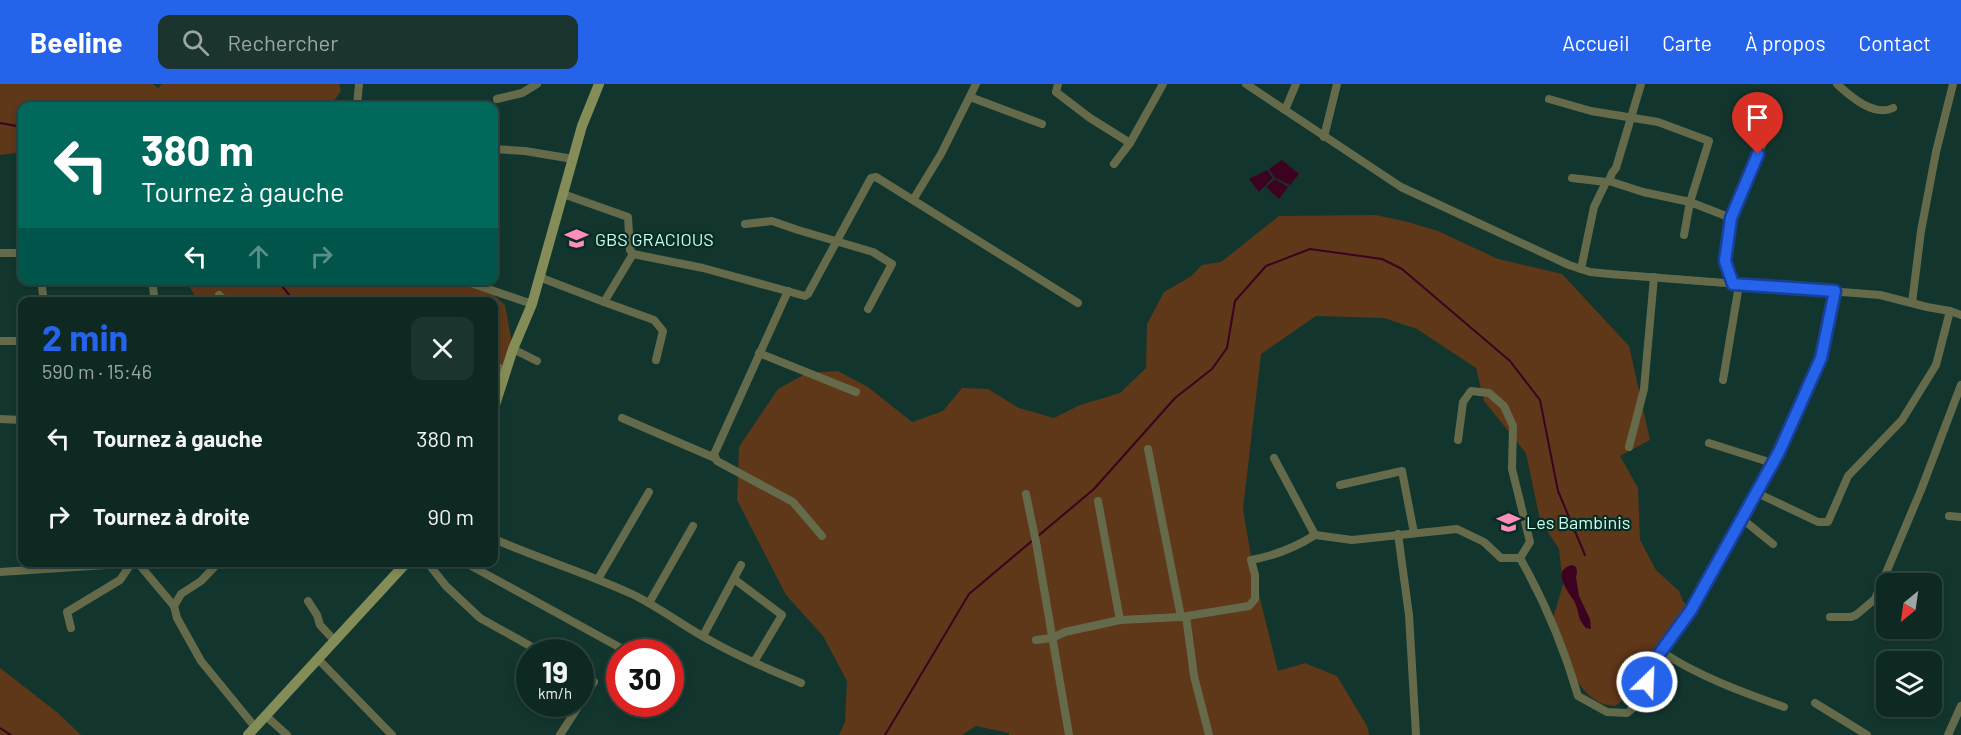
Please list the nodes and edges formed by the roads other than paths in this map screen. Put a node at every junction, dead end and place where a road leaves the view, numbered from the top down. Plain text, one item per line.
1 (359, 84) edge
2 (537, 84) edge
3 (599, 84) edge
4 (976, 84) edge
5 (1058, 84) edge
6 (1163, 84) edge
7 (1246, 84) edge
8 (1296, 84) edge
9 (1337, 84) edge
10 (1641, 84) edge
11 (1837, 84) edge
12 (1953, 84) edge
13 (970, 97) junction
14 (497, 99) dead end
15 (1549, 99) dead end
16 (357, 102) edge
17 (1893, 108) dead end
18 (1285, 110) junction
19 (1630, 119) junction
20 (1042, 124) dead end
21 (1324, 137) junction
22 (1765, 139) dead end
23 (1130, 142) junction
24 (498, 149) edge
25 (573, 159) junction
26 (1114, 164) dead end
27 (1572, 177) dead end
28 (1607, 181) junction
29 (563, 194) junction
30 (913, 200) junction
31 (1690, 202) junction
32 (1731, 218) junction
33 (745, 224) dead end
34 (1683, 235) dead end
35 (836, 241) junction
36 (18, 252) edge
37 (0, 254) edge
38 (633, 254) junction
39 (1581, 269) junction
40 (539, 277) junction
41 (1654, 277) junction
42 (477, 285) edge
43 (1736, 285) junction
44 (788, 291) junction
45 (1835, 291) junction
46 (604, 302) junction
47 (1078, 303) dead end
48 (1912, 303) junction
49 (532, 304) junction
50 (868, 309) dead end
51 (1950, 311) junction
52 (1961, 315) edge
53 (0, 341) edge
54 (18, 341) edge
55 (513, 349) junction
56 (759, 353) junction
57 (656, 360) dead end
58 (537, 361) dead end
59 (498, 368) edge
60 (507, 371) junction
61 (1723, 380) dead end
62 (1961, 385) edge
63 (856, 392) dead end
64 (498, 397) edge
65 (622, 418) dead end
66 (0, 419) edge
67 (18, 420) edge
68 (1458, 440) dead end
69 (1709, 442) dead end
70 (1629, 447) dead end
71 (1148, 449) dead end
72 (715, 458) junction
73 (1274, 458) dead end
74 (1772, 463) junction
75 (1340, 485) dead end
76 (649, 492) dead end
77 (1755, 492) junction
78 (1026, 494) dead end
79 (1098, 501) dead end
80 (1949, 516) dead end
81 (1961, 517) edge
82 (1741, 518) junction
83 (693, 526) dead end
84 (1414, 533) junction
85 (1398, 534) junction
86 (1315, 535) junction
87 (822, 536) dead end
88 (498, 541) edge
89 (1773, 544) dead end
90 (1521, 558) junction
91 (741, 565) dead end
92 (75, 567) edge
93 (131, 567) edge
94 (139, 567) edge
95 (214, 567) edge
96 (402, 567) edge
97 (431, 567) edge
98 (473, 567) edge
99 (0, 572) edge
100 (598, 579) junction
101 (734, 579) junction
102 (308, 601) dead end
103 (649, 603) junction
104 (174, 606) junction
105 (1183, 616) junction
106 (1830, 617) dead end
107 (1120, 620) junction
108 (71, 628) dead end
109 (703, 636) junction
110 (1052, 638) junction
111 (518, 639) edge
112 (335, 640) junction
113 (606, 640) edge
114 (1036, 640) dead end
115 (1662, 652) junction
116 (318, 659) junction
117 (754, 662) junction
118 (801, 682) dead end
119 (1815, 704) dead end
120 (1961, 706) edge
121 (1784, 707) dead end
122 (266, 716) junction
123 (571, 717) edge
124 (251, 731) edge
125 (287, 735) edge
126 (393, 735) edge
127 (560, 735) edge
128 (1069, 735) edge
129 (1209, 735) edge
130 (1416, 735) edge
131 (1866, 735) edge
132 (1948, 735) edge

1 - 16 street
2 - 14 street
3 - 25 street
4 - 13 street
5 - 23 street
6 - 23 street
7 - 18 street
8 - 18 street
9 - 21 street
10 - 19 street
11 - 17 street
12 - 48 street
13 - 20 street
13 - 30 street
15 - 19 street
18 - 21 street
19 - 28 street
19 - 31 street
21 - 39 street
22 - 32 street
23 - 26 street
24 - 25 street
25 - 29 street
27 - 28 street
28 - 31 street
28 - 39 street
29 - 38 street
29 - 40 street
30 - 35 street
30 - 47 street
31 - 32 street
31 - 34 street
32 - 43 street
33 - 35 street
35 - 44 street
35 - 50 street
36 - 37 street
38 - 44 street
38 - 46 street
39 - 41 street
40 - 46 street
40 - 49 street
41 - 43 street
41 - 70 street
42 - 49 street
43 - 45 street
43 - 61 street
44 - 56 street
45 - 48 street
45 - 74 street
46 - 57 street
48 - 51 street
49 - 55 street
51 - 52 street
51 - 77 street
53 - 54 street
55 - 58 street
55 - 60 street
56 - 63 street
56 - 72 street
59 - 60 street
60 - 64 street
62 - 106 street
65 - 72 street
66 - 67 street
68 - 90 street
69 - 74 street
71 - 105 street
72 - 87 street
73 - 86 street
74 - 77 street
75 - 84 street
76 - 100 street
77 - 82 street
78 - 110 street
79 - 107 street
80 - 81 street
82 - 89 street
82 - 115 street
83 - 103 street
84 - 85 street
84 - 90 street
85 - 86 street
85 - 130 street
86 - 105 street
88 - 100 street
90 - 115 street
91 - 101 street
92 - 99 street
93 - 108 street
94 - 104 street
95 - 104 street
96 - 112 street
97 - 111 street
98 - 113 street
100 - 103 street
101 - 109 street
101 - 117 street
102 - 112 street
103 - 109 street
104 - 124 street
105 - 107 street
105 - 129 street
107 - 110 street
109 - 117 street
110 - 114 street
110 - 128 street
112 - 116 street
115 - 121 street
116 - 122 street
116 - 126 street
117 - 118 street
119 - 131 street
120 - 132 street
122 - 124 street
122 - 125 street
123 - 127 street

